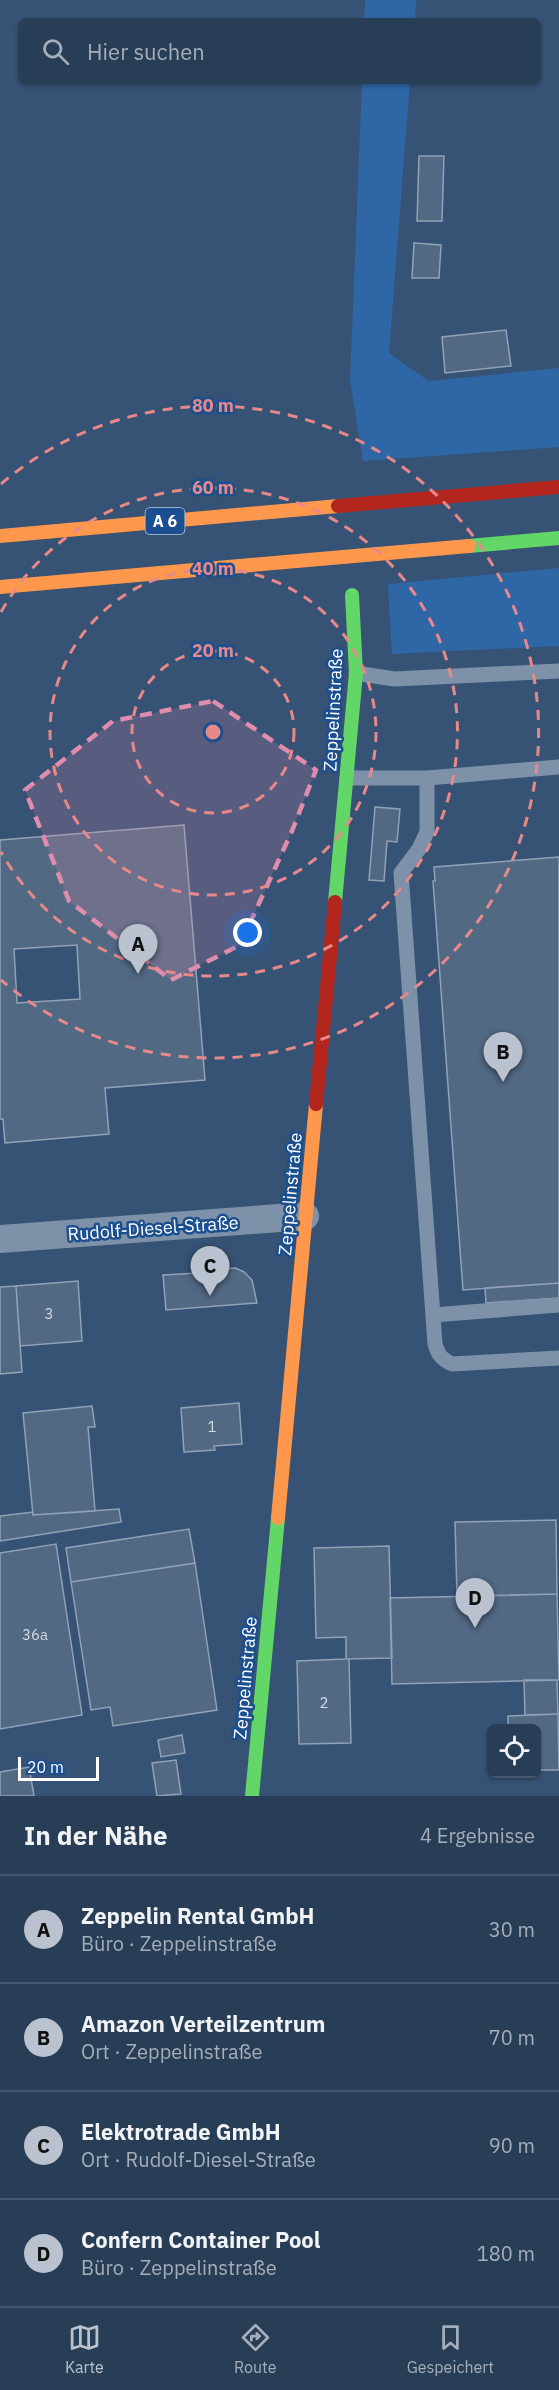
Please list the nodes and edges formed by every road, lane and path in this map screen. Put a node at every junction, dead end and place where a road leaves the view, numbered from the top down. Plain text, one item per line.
1 (559, 487) edge
2 (0, 536) edge
3 (559, 537) edge
4 (0, 588) edge
5 (352, 595) dead end
6 (559, 671) edge
7 (356, 673) junction
8 (559, 767) edge
9 (427, 777) junction
10 (347, 778) junction
11 (306, 1216) junction
12 (0, 1239) edge
13 (559, 1305) edge
14 (433, 1315) junction
15 (559, 1358) edge
16 (252, 1796) edge

1 - 2 main road, A 6
3 - 4 main road
5 - 7 main road, Zeppelinstraße
6 - 7 lane
7 - 10 main road, Zeppelinstraße
8 - 9 lane
9 - 10 lane
9 - 14 lane
10 - 11 main road, Zeppelinstraße
11 - 12 street, Rudolf-Diesel-Straße
11 - 16 main road, Zeppelinstraße
13 - 14 lane
14 - 15 lane

